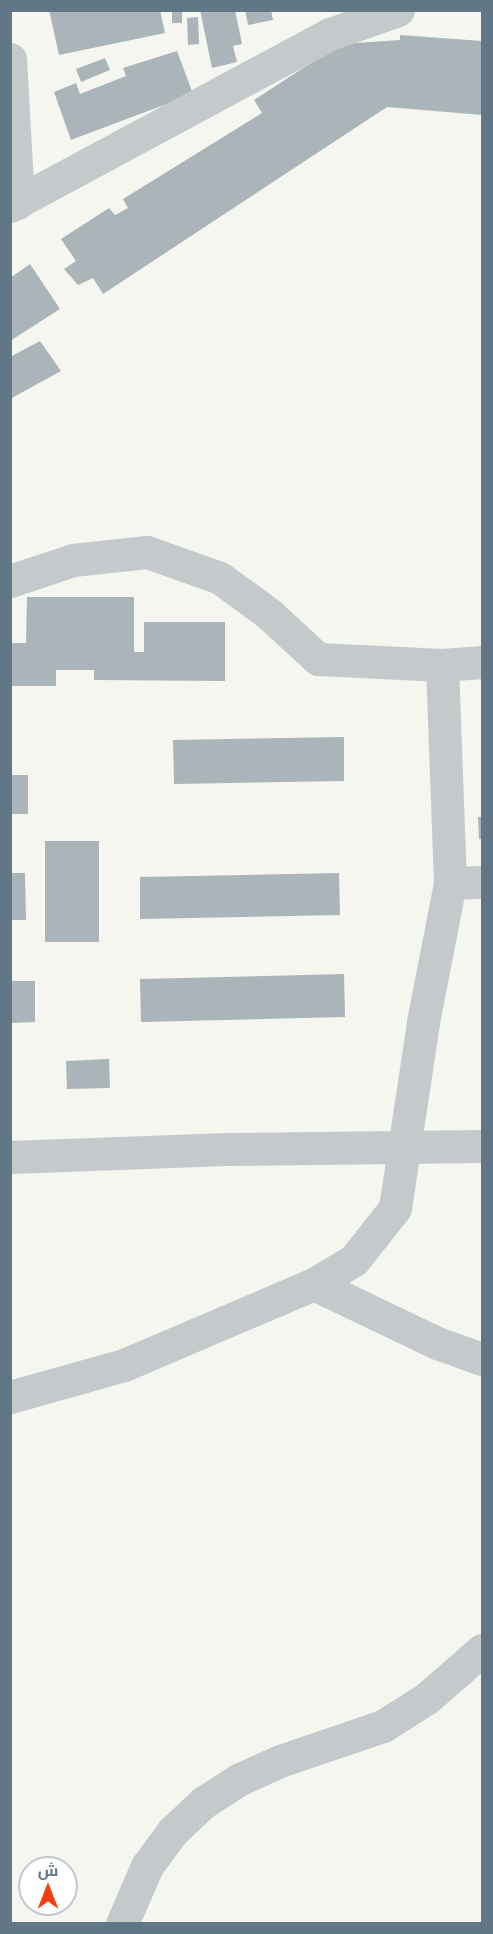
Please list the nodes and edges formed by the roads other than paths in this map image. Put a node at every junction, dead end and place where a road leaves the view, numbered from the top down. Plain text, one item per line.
1 (398, 10) edge
2 (10, 59) edge
3 (14, 205) edge
4 (10, 581) edge
5 (483, 662) edge
6 (442, 665) junction
7 (483, 882) edge
8 (450, 883) junction
9 (407, 1146) junction
10 (483, 1146) edge
11 (10, 1157) edge
12 (314, 1284) junction
13 (483, 1359) edge
14 (10, 1397) edge
15 (483, 1650) edge
16 (122, 1923) edge

1 - 3 street
2 - 3 street
4 - 6 street
5 - 6 street
6 - 8 street
7 - 8 street
8 - 9 street
9 - 10 street
9 - 11 street
9 - 12 street
12 - 13 street
12 - 14 street
15 - 16 street

